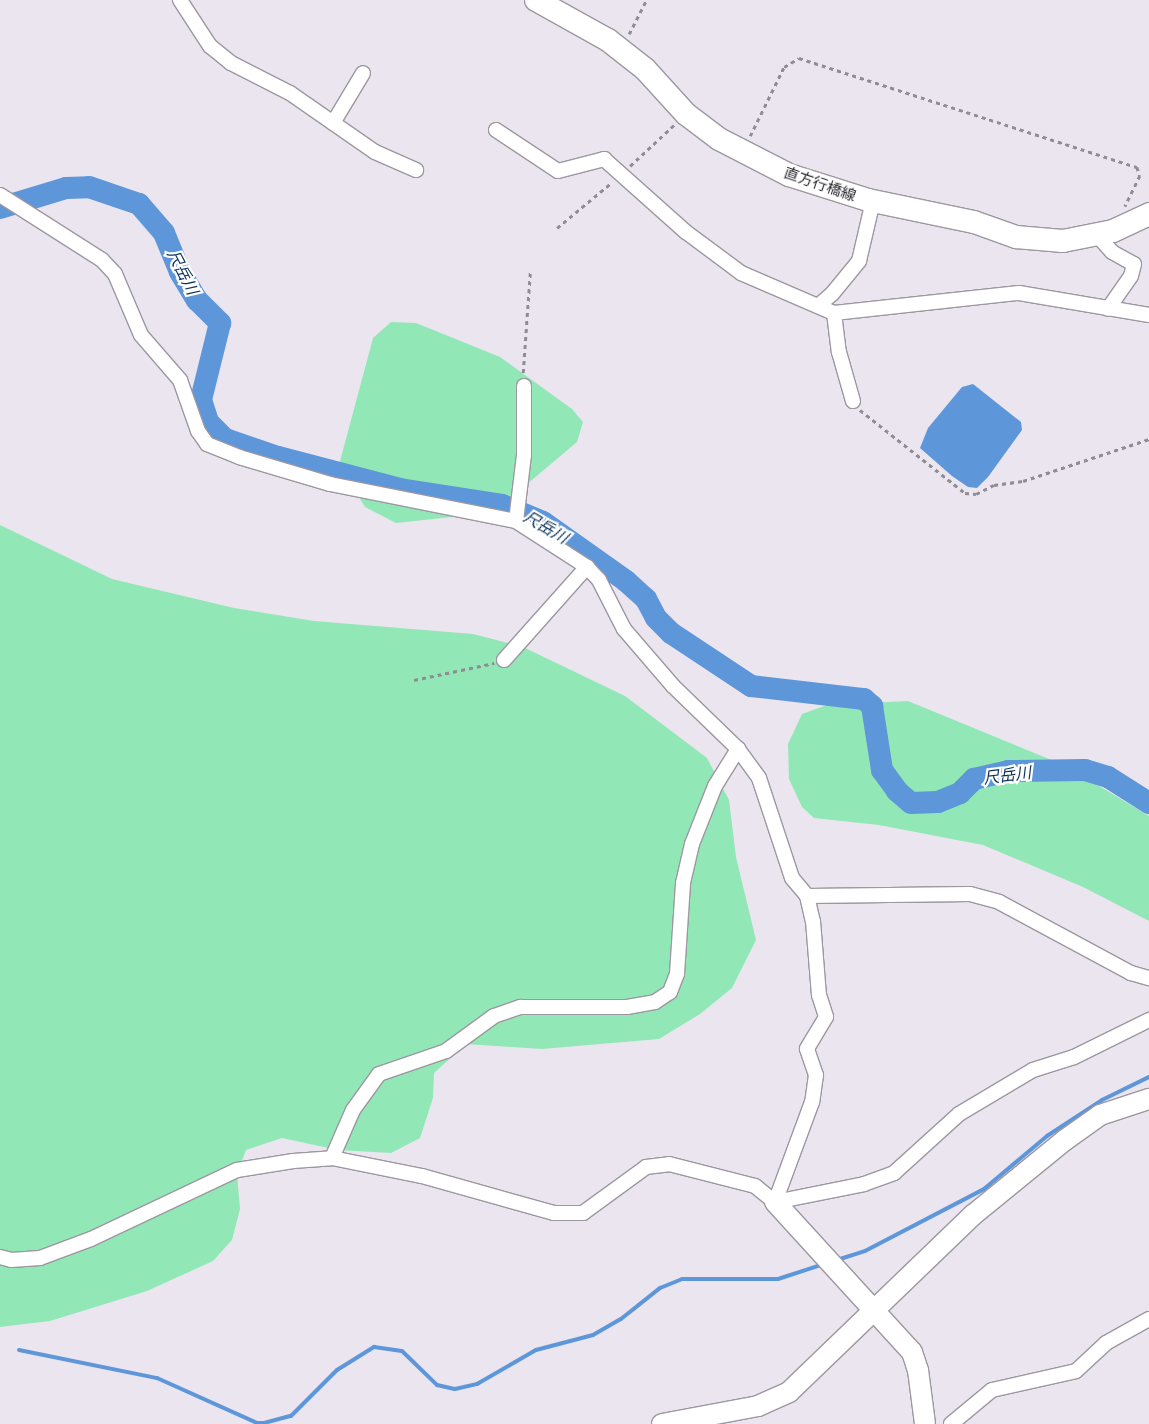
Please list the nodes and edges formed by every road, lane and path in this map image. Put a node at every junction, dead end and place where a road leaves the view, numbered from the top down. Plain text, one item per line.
1 (180, 0) edge
2 (536, 0) edge
3 (646, 0) edge
4 (622, 52) junction
5 (363, 72) dead end
6 (686, 114) junction
7 (333, 123) junction
8 (496, 130) dead end
9 (742, 151) junction
10 (416, 170) dead end
11 (620, 175) junction
12 (0, 195) edge
13 (873, 201) junction
14 (1149, 214) edge
15 (1127, 224) junction
16 (557, 228) dead end
17 (1096, 234) junction
18 (530, 272) dead end
19 (818, 306) junction
20 (1108, 309) junction
21 (834, 313) junction
22 (1149, 315) edge
23 (523, 383) joint
24 (853, 401) joint
25 (1149, 439) edge
26 (516, 521) junction
27 (587, 567) junction
28 (500, 661) joint
29 (414, 680) dead end
30 (738, 749) junction
31 (807, 896) junction
32 (1149, 978) edge
33 (1149, 1020) edge
34 (1149, 1099) edge
35 (332, 1158) junction
36 (776, 1202) junction
37 (0, 1257) edge
38 (876, 1312) junction
39 (1149, 1319) edge
40 (662, 1424) edge
41 (925, 1424) edge
42 (950, 1424) edge

1 - 7 street
2 - 4 main road, 直方行橋線
3 - 4 path
4 - 6 main road, 直方行橋線
5 - 7 street
6 - 9 main road, 直方行橋線
6 - 11 path
7 - 10 street
8 - 11 street
9 - 13 main road, 直方行橋線
9 - 15 path
11 - 16 path
11 - 19 street
12 - 26 street
13 - 17 main road, 直方行橋線
13 - 19 street
14 - 15 main road, 直方行橋線
15 - 17 main road, 直方行橋線
17 - 20 street
18 - 23 path
19 - 21 street
20 - 21 street
20 - 22 street
21 - 24 street
23 - 26 street
24 - 25 path
26 - 27 street
27 - 28 street
27 - 30 street
28 - 29 path
30 - 31 street
30 - 35 street
31 - 32 street
31 - 36 street
33 - 36 street
34 - 38 street
35 - 36 street
35 - 37 street
36 - 38 street
38 - 40 street
38 - 41 street
39 - 42 street

